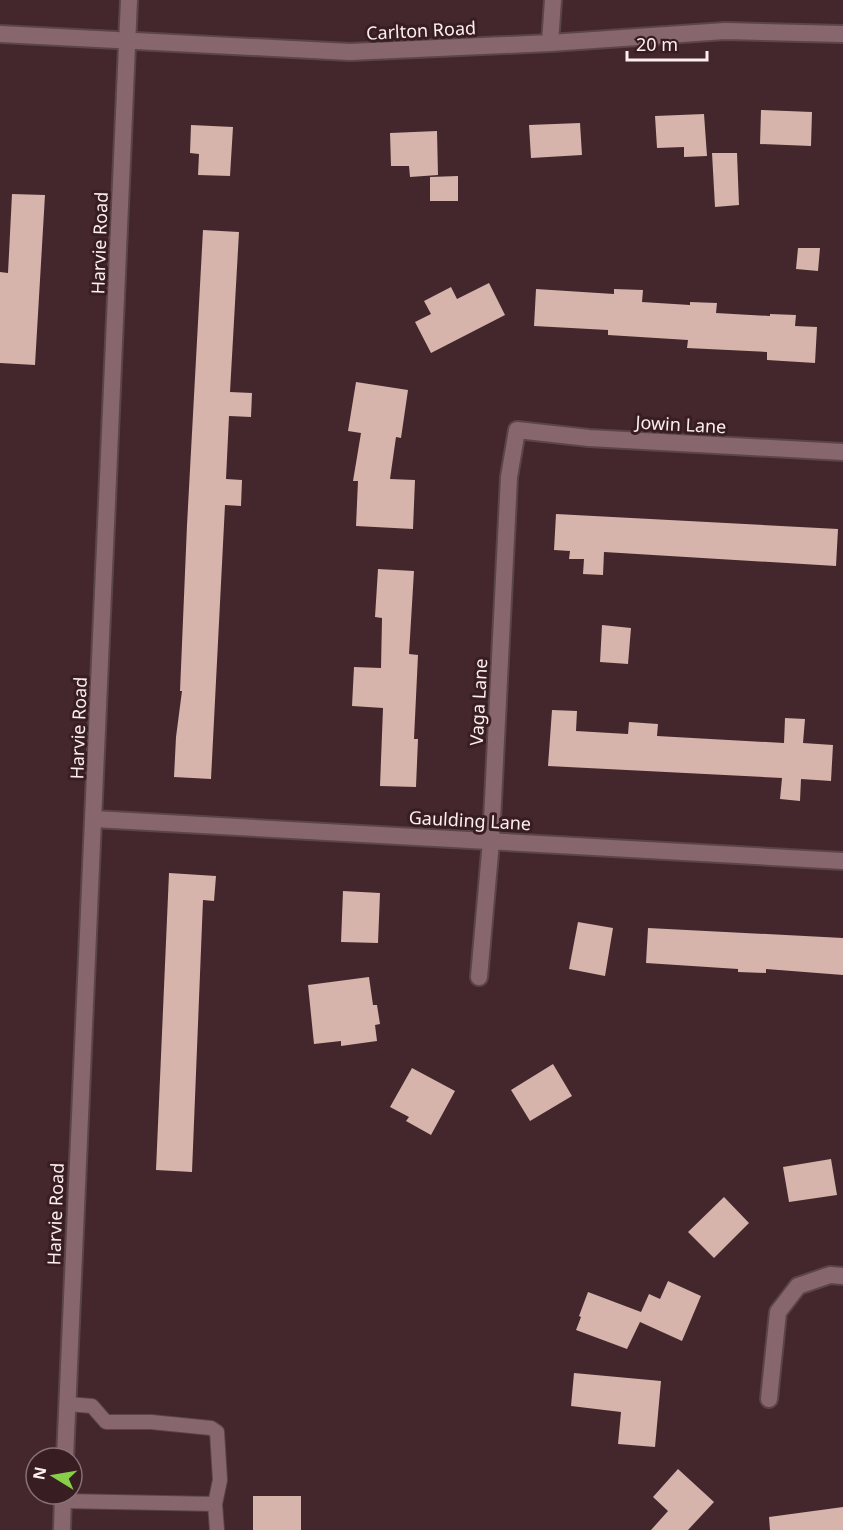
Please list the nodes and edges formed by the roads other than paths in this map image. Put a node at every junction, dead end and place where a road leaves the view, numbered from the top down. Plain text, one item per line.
1 (129, 0) edge
2 (553, 0) edge
3 (0, 34) edge
4 (843, 34) edge
5 (127, 41) junction
6 (550, 43) junction
7 (517, 430) joint
8 (843, 452) edge
9 (94, 819) junction
10 (491, 841) junction
11 (843, 861) edge
12 (479, 977) dead end
13 (843, 1276) edge
14 (769, 1399) dead end
15 (67, 1404) junction
16 (65, 1446) edge
17 (84, 1498) edge
18 (215, 1504) junction
19 (63, 1506) edge
20 (62, 1530) edge
21 (217, 1530) edge

1 - 5 street, Harvie Road
2 - 6 street
3 - 5 street, Carlton Road
4 - 6 street, Carlton Road
5 - 6 street, Carlton Road
5 - 9 street, Harvie Road
7 - 8 street, Jowin Lane
7 - 10 street, Vaga Lane
9 - 10 street, Gaulding Lane
9 - 15 street, Harvie Road
10 - 11 street, Gaulding Lane
10 - 12 street, Vaga Lane
13 - 14 street
15 - 16 street, Harvie Road
15 - 18 lane
17 - 18 lane
18 - 21 lane
19 - 20 street

